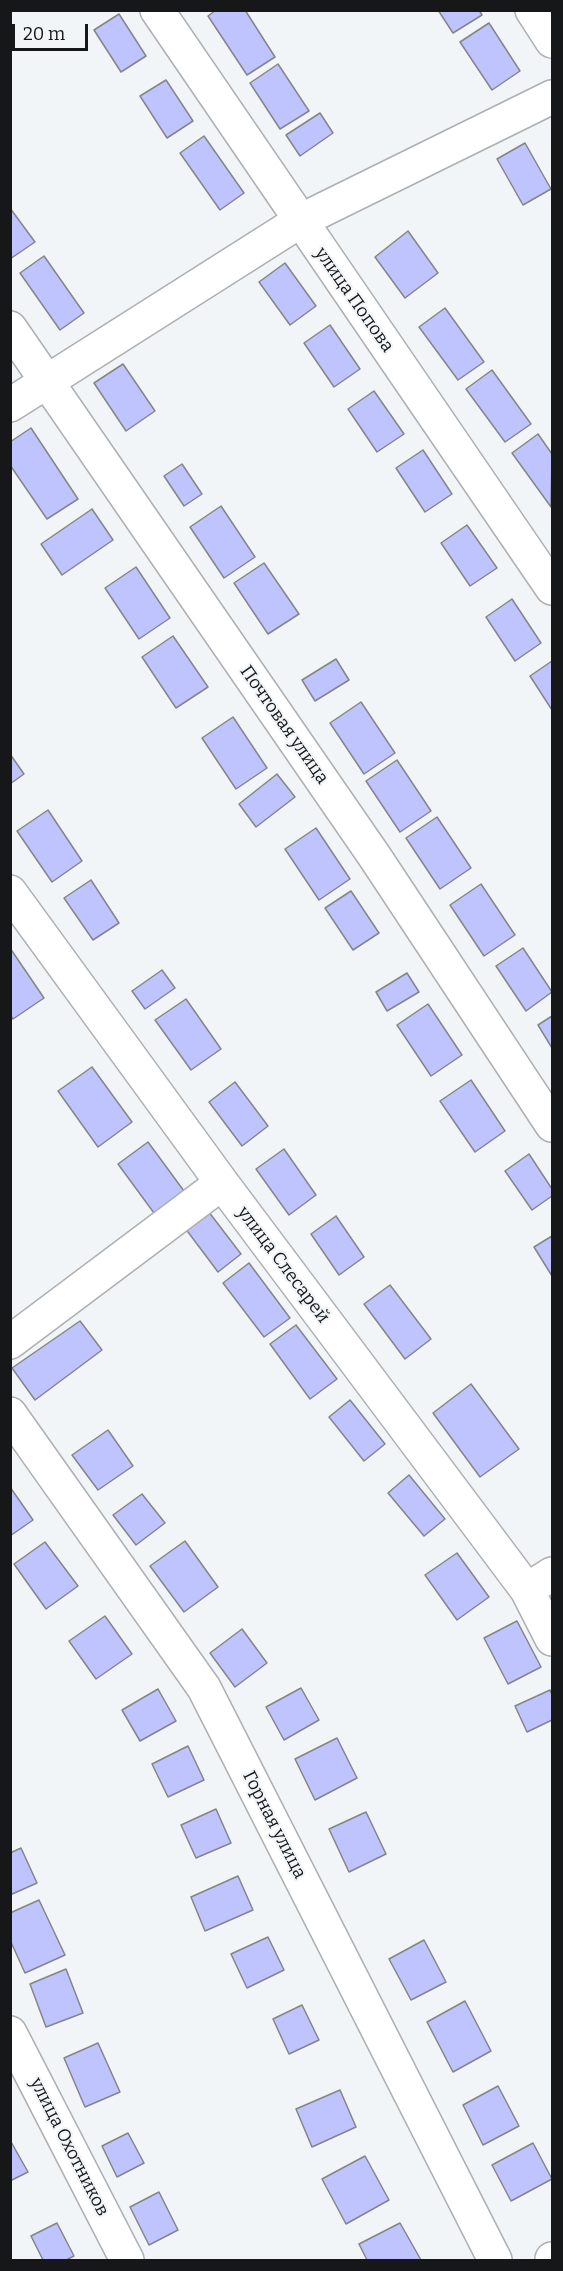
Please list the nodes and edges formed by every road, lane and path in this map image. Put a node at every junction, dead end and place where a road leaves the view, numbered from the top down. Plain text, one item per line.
1 (157, 10) edge
2 (532, 10) edge
3 (552, 41) edge
4 (552, 97) edge
5 (300, 221) junction
6 (10, 328) edge
7 (47, 381) junction
8 (10, 405) edge
9 (552, 588) edge
10 (10, 892) edge
11 (552, 1125) edge
12 (222, 1183) junction
13 (10, 1342) edge
14 (10, 1414) edge
15 (540, 1582) edge
16 (552, 1639) edge
17 (10, 2033) edge
18 (127, 2260) edge
19 (495, 2260) edge

1 - 5 street, улица Попова
2 - 3 street
4 - 5 street
5 - 7 street
5 - 9 street, улица Попова
6 - 7 street, Почтовая улица
7 - 8 street
7 - 11 street, Почтовая улица
10 - 12 street, улица Слесарей
12 - 13 street
12 - 15 street, улица Слесарей
14 - 19 street, Горная улица
15 - 16 street, улица Слесарей
17 - 18 street, улица Охотников

